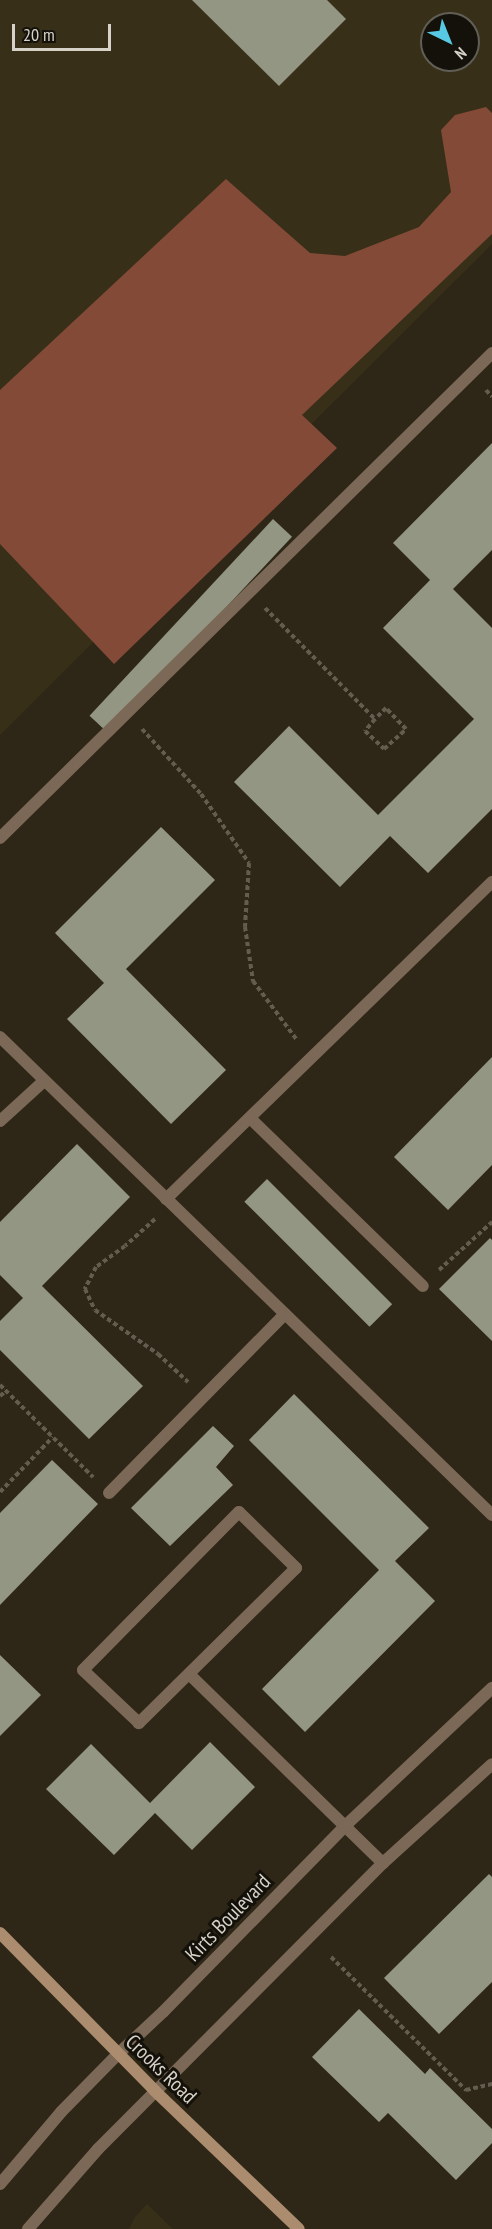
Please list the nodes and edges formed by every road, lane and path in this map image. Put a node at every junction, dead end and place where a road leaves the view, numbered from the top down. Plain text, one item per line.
1 (492, 353) edge
2 (249, 593) junction
3 (128, 713) junction
4 (375, 719) junction
5 (0, 838) edge
6 (492, 882) edge
7 (0, 1037) edge
8 (313, 1057) junction
9 (44, 1081) junction
10 (250, 1118) junction
11 (0, 1121) edge
12 (169, 1201) junction
13 (492, 1222) edge
14 (423, 1286) joint
15 (285, 1314) junction
16 (0, 1385) edge
17 (6, 1390) junction
18 (0, 1396) edge
19 (203, 1397) junction
20 (53, 1437) junction
21 (0, 1492) edge
22 (109, 1493) joint
23 (492, 1515) edge
24 (189, 1674) junction
25 (492, 1688) edge
26 (492, 1764) edge
27 (345, 1826) junction
28 (382, 1863) junction
29 (0, 1933) edge
30 (331, 1956) dead end
31 (118, 2054) junction
32 (492, 2084) edge
33 (155, 2091) junction
34 (0, 2184) edge
35 (28, 2229) edge
36 (299, 2229) edge

1 - 2 street
2 - 3 street
2 - 4 path
3 - 5 street
3 - 8 path
4 - 4 path
6 - 8 street
7 - 9 street
8 - 10 street
9 - 11 street
9 - 12 street
10 - 12 street
10 - 14 street
12 - 15 street
12 - 19 path
13 - 14 path
15 - 19 street
15 - 23 street
16 - 17 path
17 - 18 path
17 - 20 path
19 - 22 street
20 - 21 path
20 - 22 path
24 - 24 street
24 - 27 street
25 - 27 street, Kirts Boulevard
26 - 28 street
27 - 28 street
27 - 31 street, Kirts Boulevard
28 - 33 street
29 - 31 main road, Crooks Road
30 - 32 path
31 - 33 main road, Crooks Road
31 - 34 street, Kirts Boulevard
33 - 35 street
33 - 36 main road, Crooks Road

